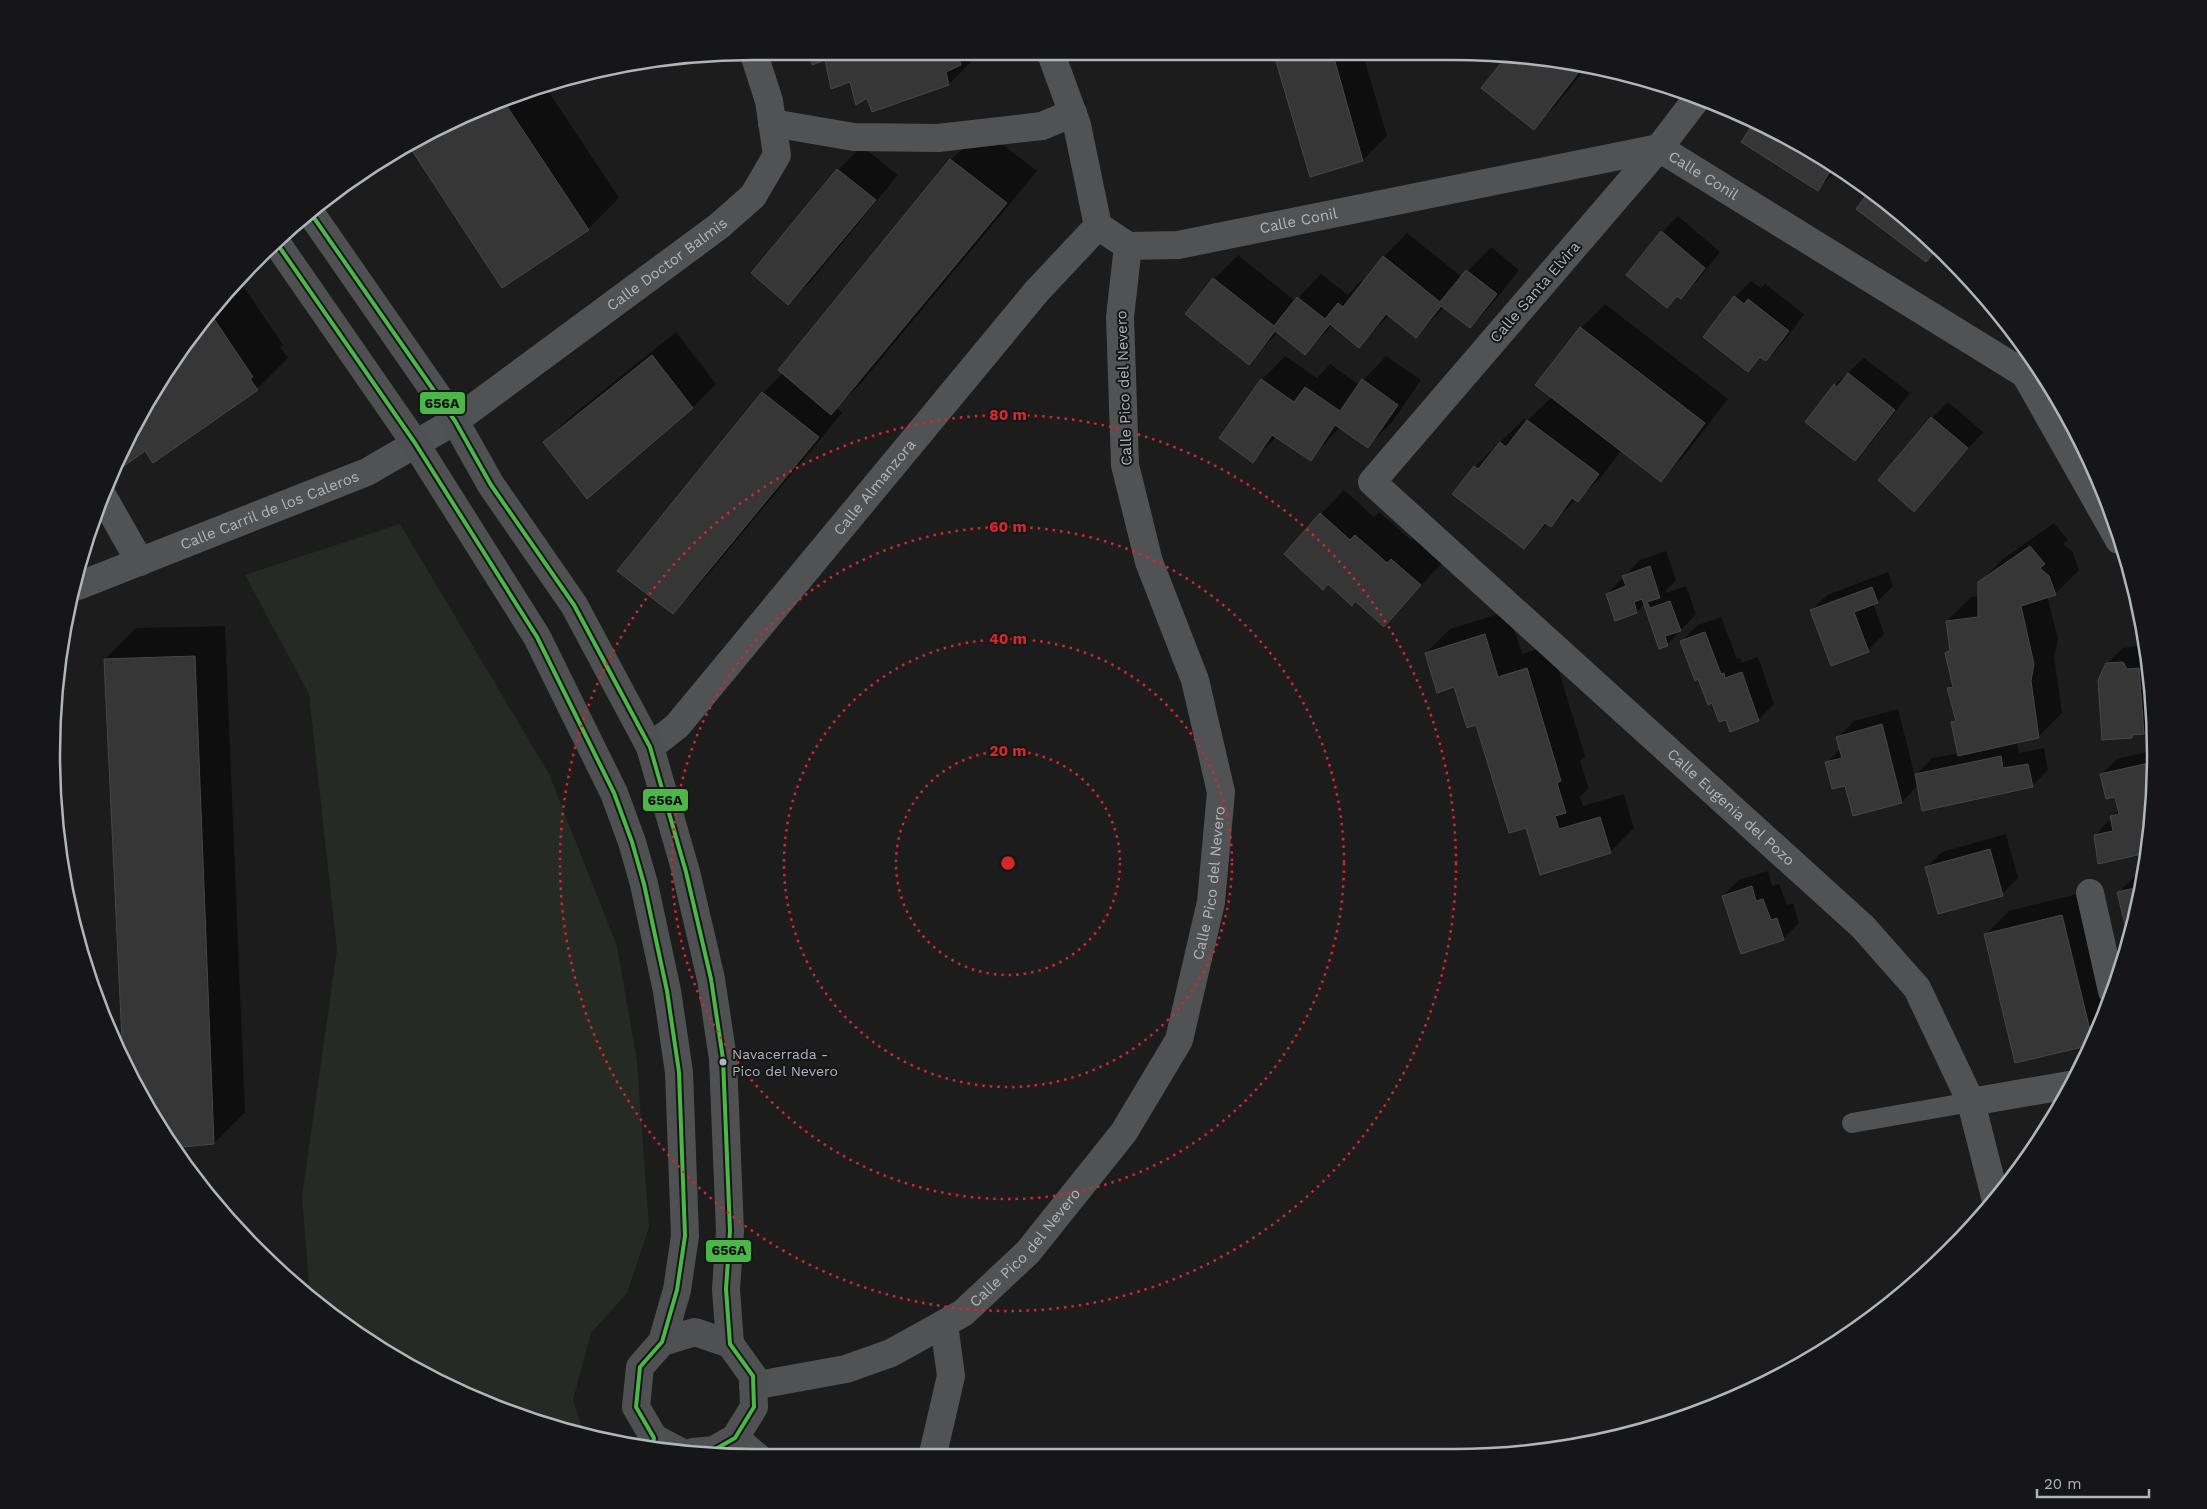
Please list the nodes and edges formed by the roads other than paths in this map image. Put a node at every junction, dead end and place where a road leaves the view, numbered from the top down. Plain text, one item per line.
1 (756, 60) edge
2 (1053, 60) edge
3 (1693, 104) edge
4 (1073, 113) junction
5 (772, 123) junction
6 (1659, 148) junction
7 (314, 218) edge
8 (1098, 226) junction
9 (1128, 246) junction
10 (280, 248) edge
11 (2029, 367) edge
12 (2033, 374) edge
13 (455, 421) junction
14 (415, 443) junction
15 (1372, 482) joint
16 (2098, 499) edge
17 (107, 504) edge
18 (140, 562) junction
19 (82, 585) edge
20 (650, 747) junction
21 (2090, 893) dead end
22 (2109, 980) edge
23 (2062, 1086) edge
24 (1971, 1102) junction
25 (1852, 1123) dead end
26 (1993, 1189) edge
27 (944, 1324) junction
28 (662, 1342) junction
29 (730, 1344) junction
30 (753, 1386) junction
31 (659, 1442) edge
32 (715, 1448) edge
33 (934, 1449) edge

1 - 5 street, Calle Doctor Balmis
2 - 4 street
3 - 6 street, Calle Santa Elvira
4 - 5 street
4 - 8 street
5 - 13 street, Calle Doctor Balmis
6 - 9 street, Calle Conil
6 - 11 street, Calle Conil
6 - 15 street, Calle Santa Elvira
7 - 13 street
8 - 9 street
8 - 20 street, Calle Almanzora
9 - 27 street, Calle Pico del Nevero
10 - 14 street
12 - 16 street, Calle Conil
13 - 14 street, Calle Carril de los Caleros
13 - 20 street
14 - 18 street, Calle Carril de los Caleros
14 - 28 street
15 - 24 street, Calle Eugenia del Pozo
17 - 18 street
18 - 19 street, Calle Carril de los Caleros
20 - 29 street
21 - 22 street
23 - 24 street
24 - 25 lane
24 - 26 street, Calle Eugenia del Pozo
27 - 30 street, Calle Pico del Nevero
27 - 33 street
28 - 29 street
28 - 31 street
29 - 30 street
30 - 32 street

